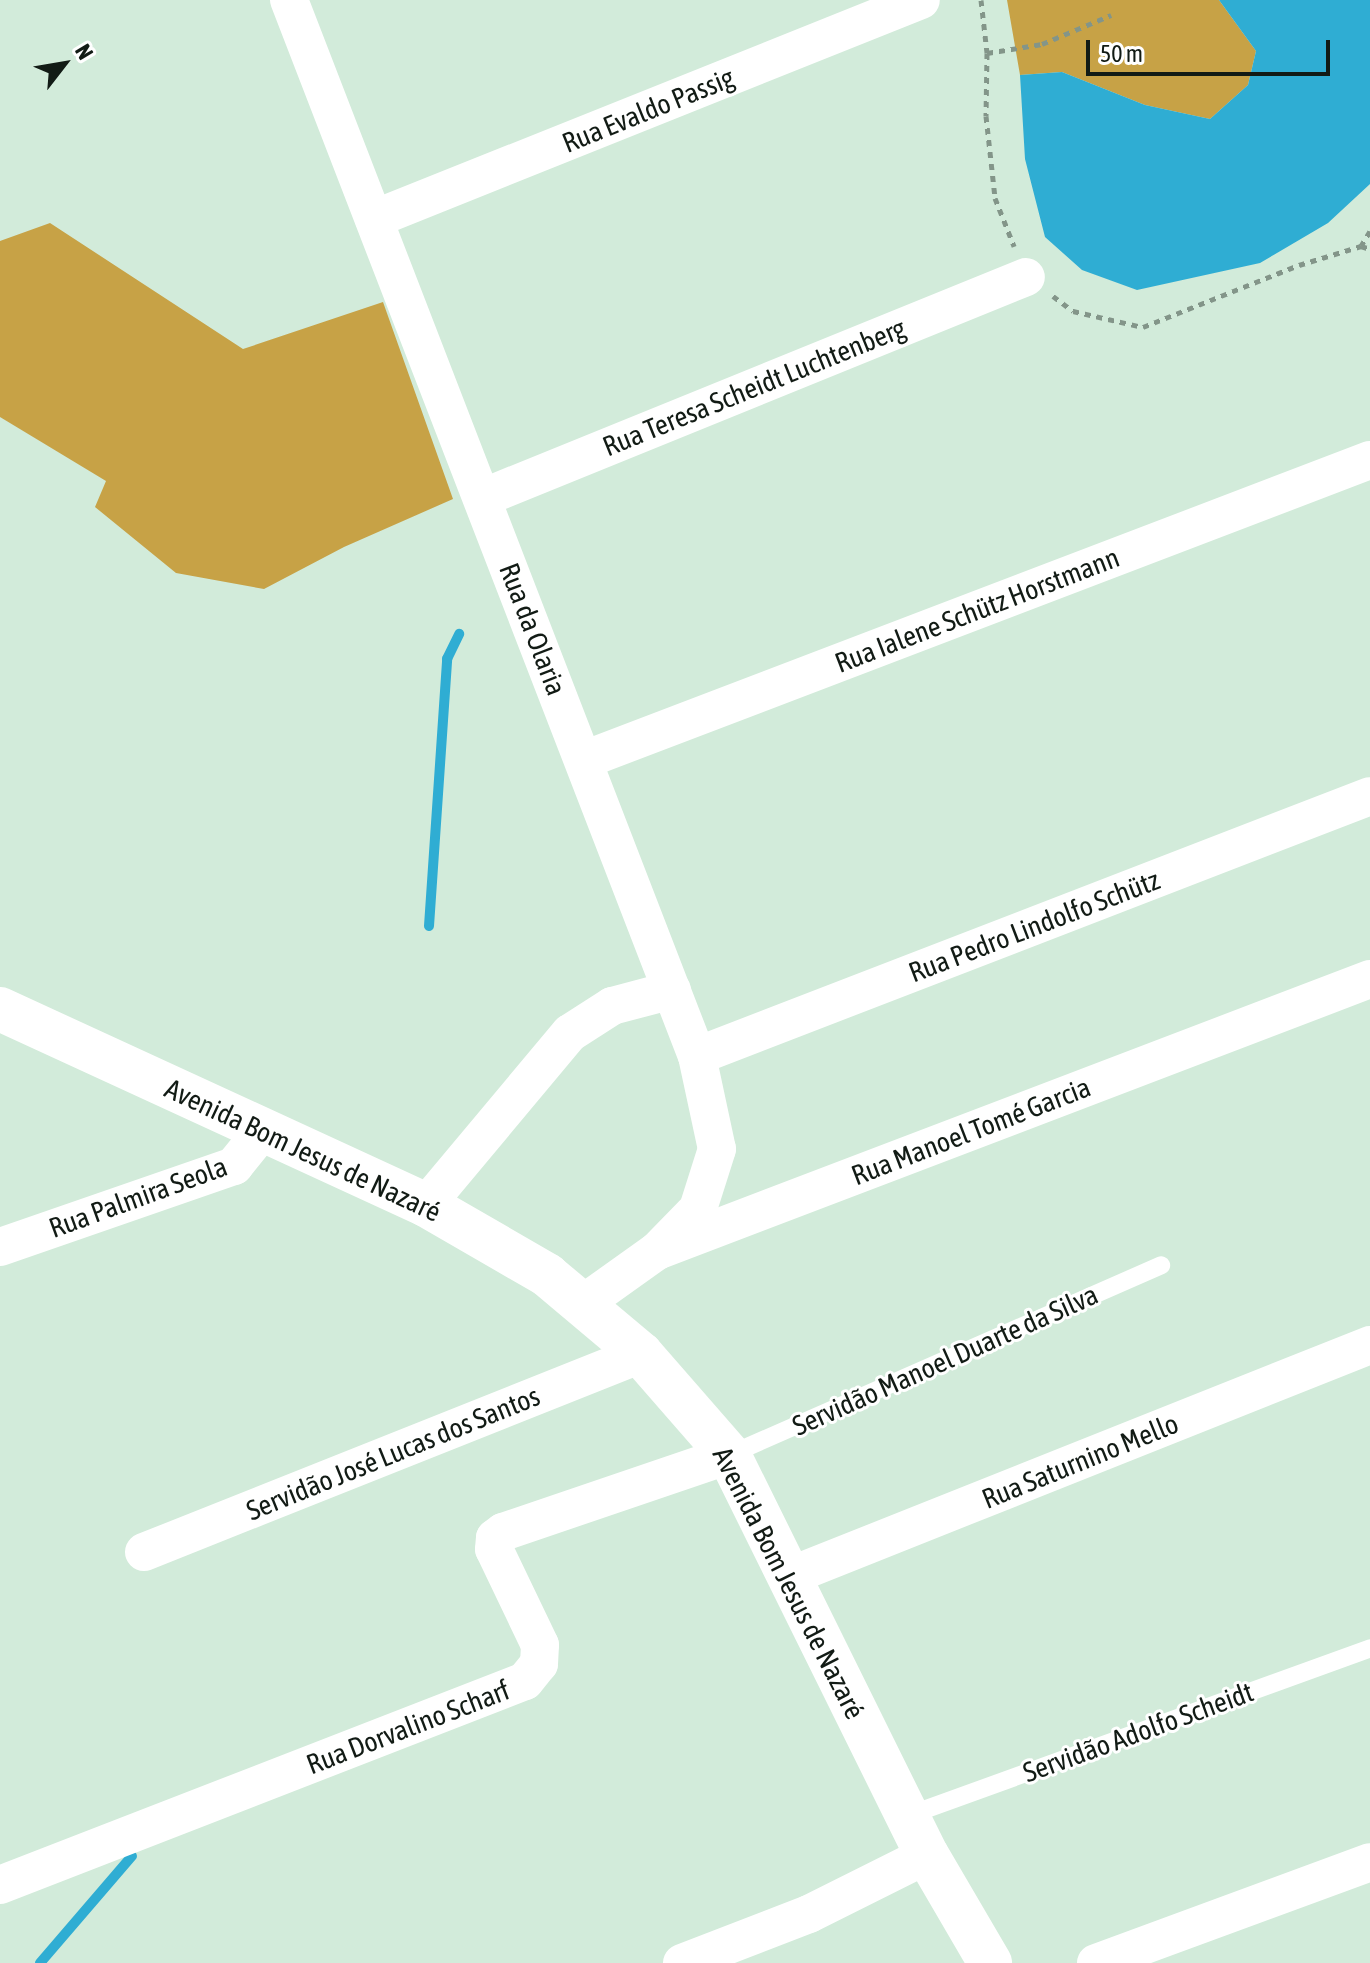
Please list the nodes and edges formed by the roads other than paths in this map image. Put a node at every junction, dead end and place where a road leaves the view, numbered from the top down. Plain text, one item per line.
1 (289, 0) edge
2 (921, 0) edge
3 (374, 219) junction
4 (1026, 277) road end
5 (1370, 460) edge
6 (482, 498) junction
7 (584, 760) junction
8 (1370, 796) edge
9 (1370, 979) edge
10 (672, 990) junction
11 (0, 1009) edge
12 (697, 1056) junction
13 (263, 1130) junction
14 (426, 1205) junction
15 (0, 1247) edge
16 (657, 1251) junction
17 (1161, 1265) dead end
18 (584, 1303) junction
19 (1370, 1345) edge
20 (641, 1354) junction
21 (729, 1455) junction
22 (144, 1552) dead end
23 (790, 1576) junction
24 (1370, 1648) edge
25 (907, 1816) junction
26 (927, 1855) junction
27 (1370, 1862) edge
28 (0, 1885) edge
29 (682, 1963) edge
30 (990, 1963) edge
31 (1096, 1963) edge

1 - 3 street, Rua da Olaria
2 - 3 street, Rua Evaldo Passig
3 - 6 street, Rua da Olaria
4 - 6 street, Rua Teresa Scheidt Luchtenberg
5 - 7 street, Rua Ialene Schütz Horstmann
6 - 7 street, Rua da Olaria
7 - 10 street, Rua da Olaria
8 - 12 street, Rua Pedro Lindolfo Schütz
9 - 16 street, Rua Manoel Tomé Garcia
10 - 12 street, Rua da Olaria
10 - 14 street
11 - 13 main road, Avenida Bom Jesus de Nazaré
12 - 16 street, Rua da Olaria
13 - 14 main road, Avenida Bom Jesus de Nazaré
13 - 15 street, Rua Palmira Seola
14 - 18 main road, Avenida Bom Jesus de Nazaré
16 - 18 street, Rua Manoel Tomé Garcia
17 - 21 lane, Servidão Manoel Duarte da Silva
18 - 20 main road, Avenida Bom Jesus de Nazaré
19 - 23 street, Rua Saturnino Mello
20 - 21 main road, Avenida Bom Jesus de Nazaré
20 - 22 street, Servidão José Lucas dos Santos
21 - 23 main road, Avenida Bom Jesus de Nazaré
21 - 28 street, Rua Dorvalino Scharf
23 - 25 main road, Avenida Bom Jesus de Nazaré
24 - 25 lane, Servidão Adolfo Scheidt
25 - 26 main road, Avenida Bom Jesus de Nazaré
26 - 29 street
26 - 30 main road, Avenida Bom Jesus de Nazaré
27 - 31 street

